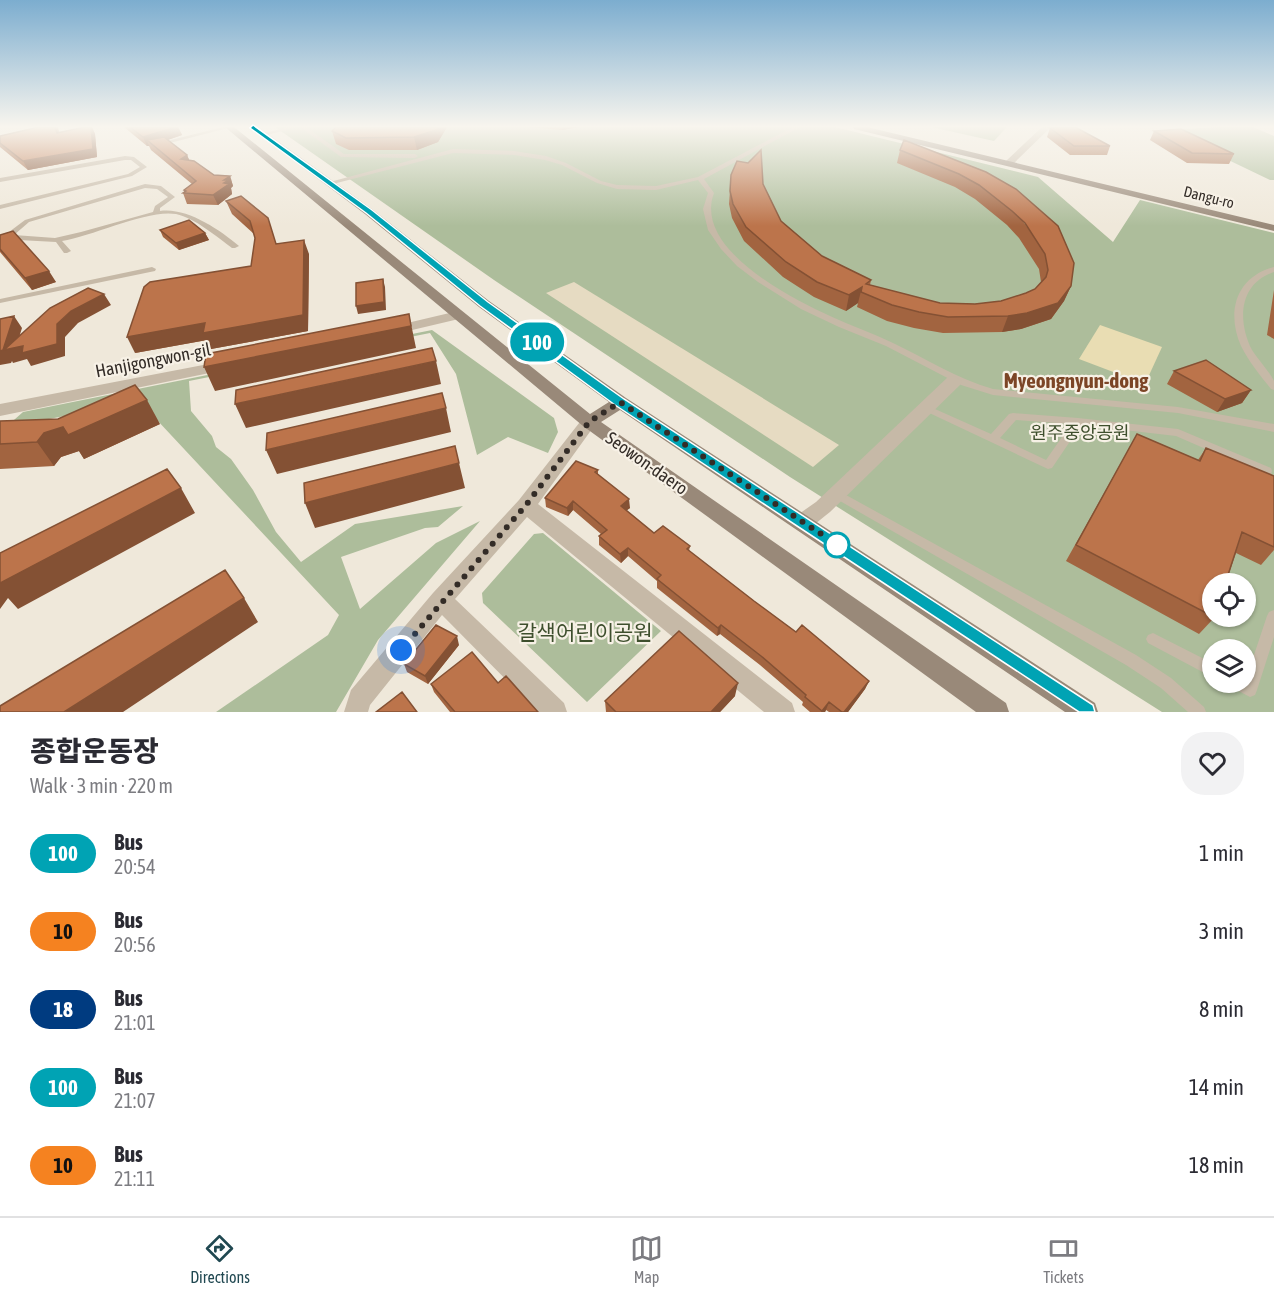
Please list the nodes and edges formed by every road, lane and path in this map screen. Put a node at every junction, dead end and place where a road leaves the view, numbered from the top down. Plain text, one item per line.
1 (119, 160) edge
2 (135, 160) edge
3 (270, 160) edge
4 (298, 160) edge
5 (413, 160) edge
6 (556, 160) edge
7 (734, 160) edge
8 (997, 160) edge
9 (1012, 160) edge
10 (1009, 163) junction
11 (130, 175) junction
12 (700, 178) junction
13 (0, 180) edge
14 (329, 183) junction
15 (145, 186) junction
16 (306, 190) junction
17 (0, 207) edge
18 (156, 213) junction
19 (1274, 228) edge
20 (4, 236) edge
21 (58, 240) junction
22 (235, 246) dead end
23 (67, 251) dead end
24 (152, 269) dead end
25 (1274, 269) edge
26 (1, 300) edge
27 (484, 304) junction
28 (458, 315) junction
29 (374, 335) edge
30 (237, 363) edge
31 (954, 381) junction
32 (1274, 387) edge
33 (620, 402) junction
34 (927, 408) junction
35 (3, 412) edge
36 (1078, 421) junction
37 (589, 422) junction
38 (1274, 428) edge
39 (993, 439) junction
40 (1267, 471) edge
41 (837, 494) junction
42 (526, 505) junction
43 (803, 522) junction
44 (441, 600) junction
45 (1274, 616) edge
46 (1153, 639) dead end
47 (1202, 665) edge
48 (1256, 672) edge
49 (356, 712) edge
50 (555, 712) edge
51 (783, 712) edge
52 (998, 712) edge
53 (1086, 712) edge
54 (1198, 712) edge

1 - 13 lane
2 - 11 lane
3 - 16 street, Seowon-daero
4 - 14 street, Seowon-daero
5 - 14 lane
6 - 12 lane
7 - 12 lane
8 - 10 street, Dangu-ro
9 - 10 street
10 - 19 street, Dangu-ro
11 - 15 lane
11 - 17 lane
12 - 31 lane
14 - 16 street
14 - 27 street, Seowon-daero
15 - 18 lane
15 - 20 lane
16 - 28 street, Seowon-daero
18 - 21 lane
18 - 22 lane
20 - 21 lane
21 - 23 lane
24 - 26 lane
25 - 32 lane
27 - 28 street
27 - 33 street, Seowon-daero
28 - 29 street
28 - 37 street, Seowon-daero
30 - 35 street, Hanjigongwon-gil
31 - 34 street
31 - 38 lane
33 - 37 street
33 - 43 street, Seowon-daero
34 - 39 lane
34 - 41 street
36 - 39 lane
36 - 39 lane
36 - 40 lane
37 - 42 street
37 - 52 street, Seowon-daero
41 - 43 street
41 - 54 lane
42 - 44 street
42 - 51 street
43 - 53 street, Seowon-daero
44 - 49 street
44 - 50 street
45 - 48 lane
46 - 47 lane

